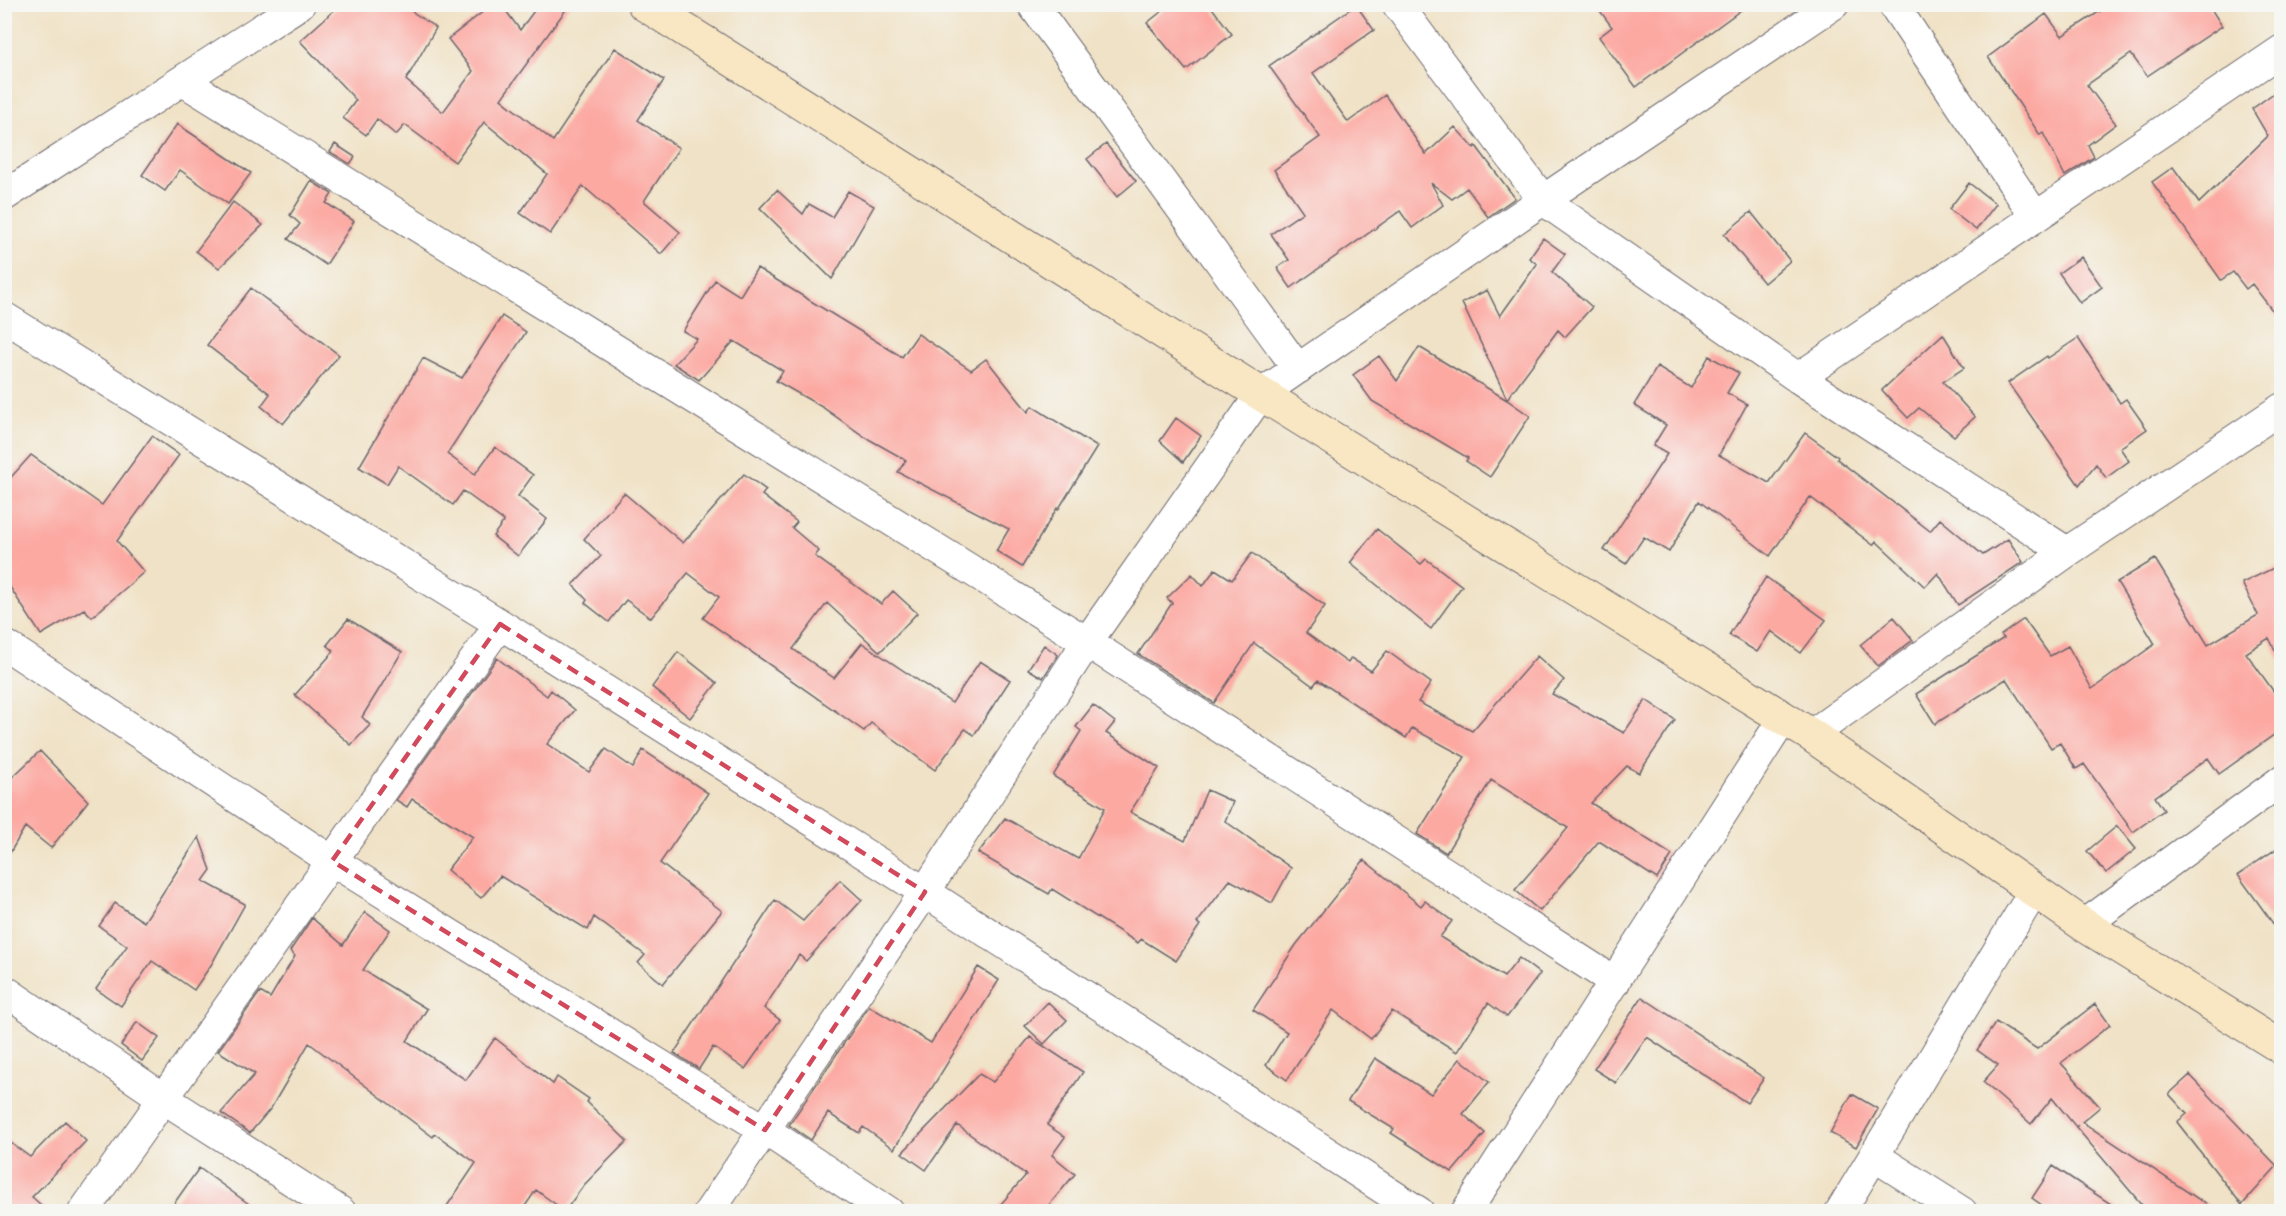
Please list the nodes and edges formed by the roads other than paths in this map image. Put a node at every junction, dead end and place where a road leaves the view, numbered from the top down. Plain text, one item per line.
1 (300, 4) edge
2 (644, 4) edge
3 (1032, 4) edge
4 (1396, 4) edge
5 (1834, 4) edge
6 (1893, 4) edge
7 (2282, 50) edge
8 (183, 81) junction
9 (4, 196) edge
10 (1543, 200) junction
11 (2035, 216) junction
12 (4, 317) edge
13 (1298, 369) junction
14 (1798, 378) junction
15 (1261, 394) junction
16 (2282, 408) edge
17 (2067, 552) junction
18 (500, 624) junction
19 (1087, 642) junction
20 (4, 644) edge
21 (1783, 719) junction
22 (1811, 735) junction
23 (2282, 780) edge
24 (332, 861) junction
25 (2034, 891) junction
26 (925, 892) junction
27 (2084, 925) junction
28 (1615, 982) junction
29 (4, 990) edge
30 (2282, 1048) edge
31 (164, 1098) junction
32 (765, 1130) junction
33 (1874, 1156) junction
34 (83, 1212) edge
35 (341, 1212) edge
36 (710, 1212) edge
37 (889, 1212) edge
38 (1419, 1212) edge
39 (1467, 1212) edge
40 (1840, 1212) edge
41 (1962, 1212) edge

1 - 8 street
2 - 15 street
3 - 13 street
4 - 10 street
5 - 10 street
6 - 11 street
7 - 11 street
8 - 9 street
8 - 19 street
10 - 13 street
10 - 14 street
11 - 14 street
12 - 18 street
13 - 15 street
14 - 17 street
15 - 19 street
15 - 21 street
16 - 17 street
17 - 22 street
18 - 24 street
18 - 26 street
19 - 26 street
19 - 28 street
20 - 24 street
21 - 22 street
21 - 28 street
22 - 25 street
23 - 27 street
24 - 31 street
24 - 32 street
25 - 27 street
25 - 33 street
26 - 32 street
26 - 38 street
27 - 30 street
28 - 39 street
29 - 31 street
31 - 34 street
31 - 35 street
32 - 36 street
32 - 37 street
33 - 40 street
33 - 41 street

